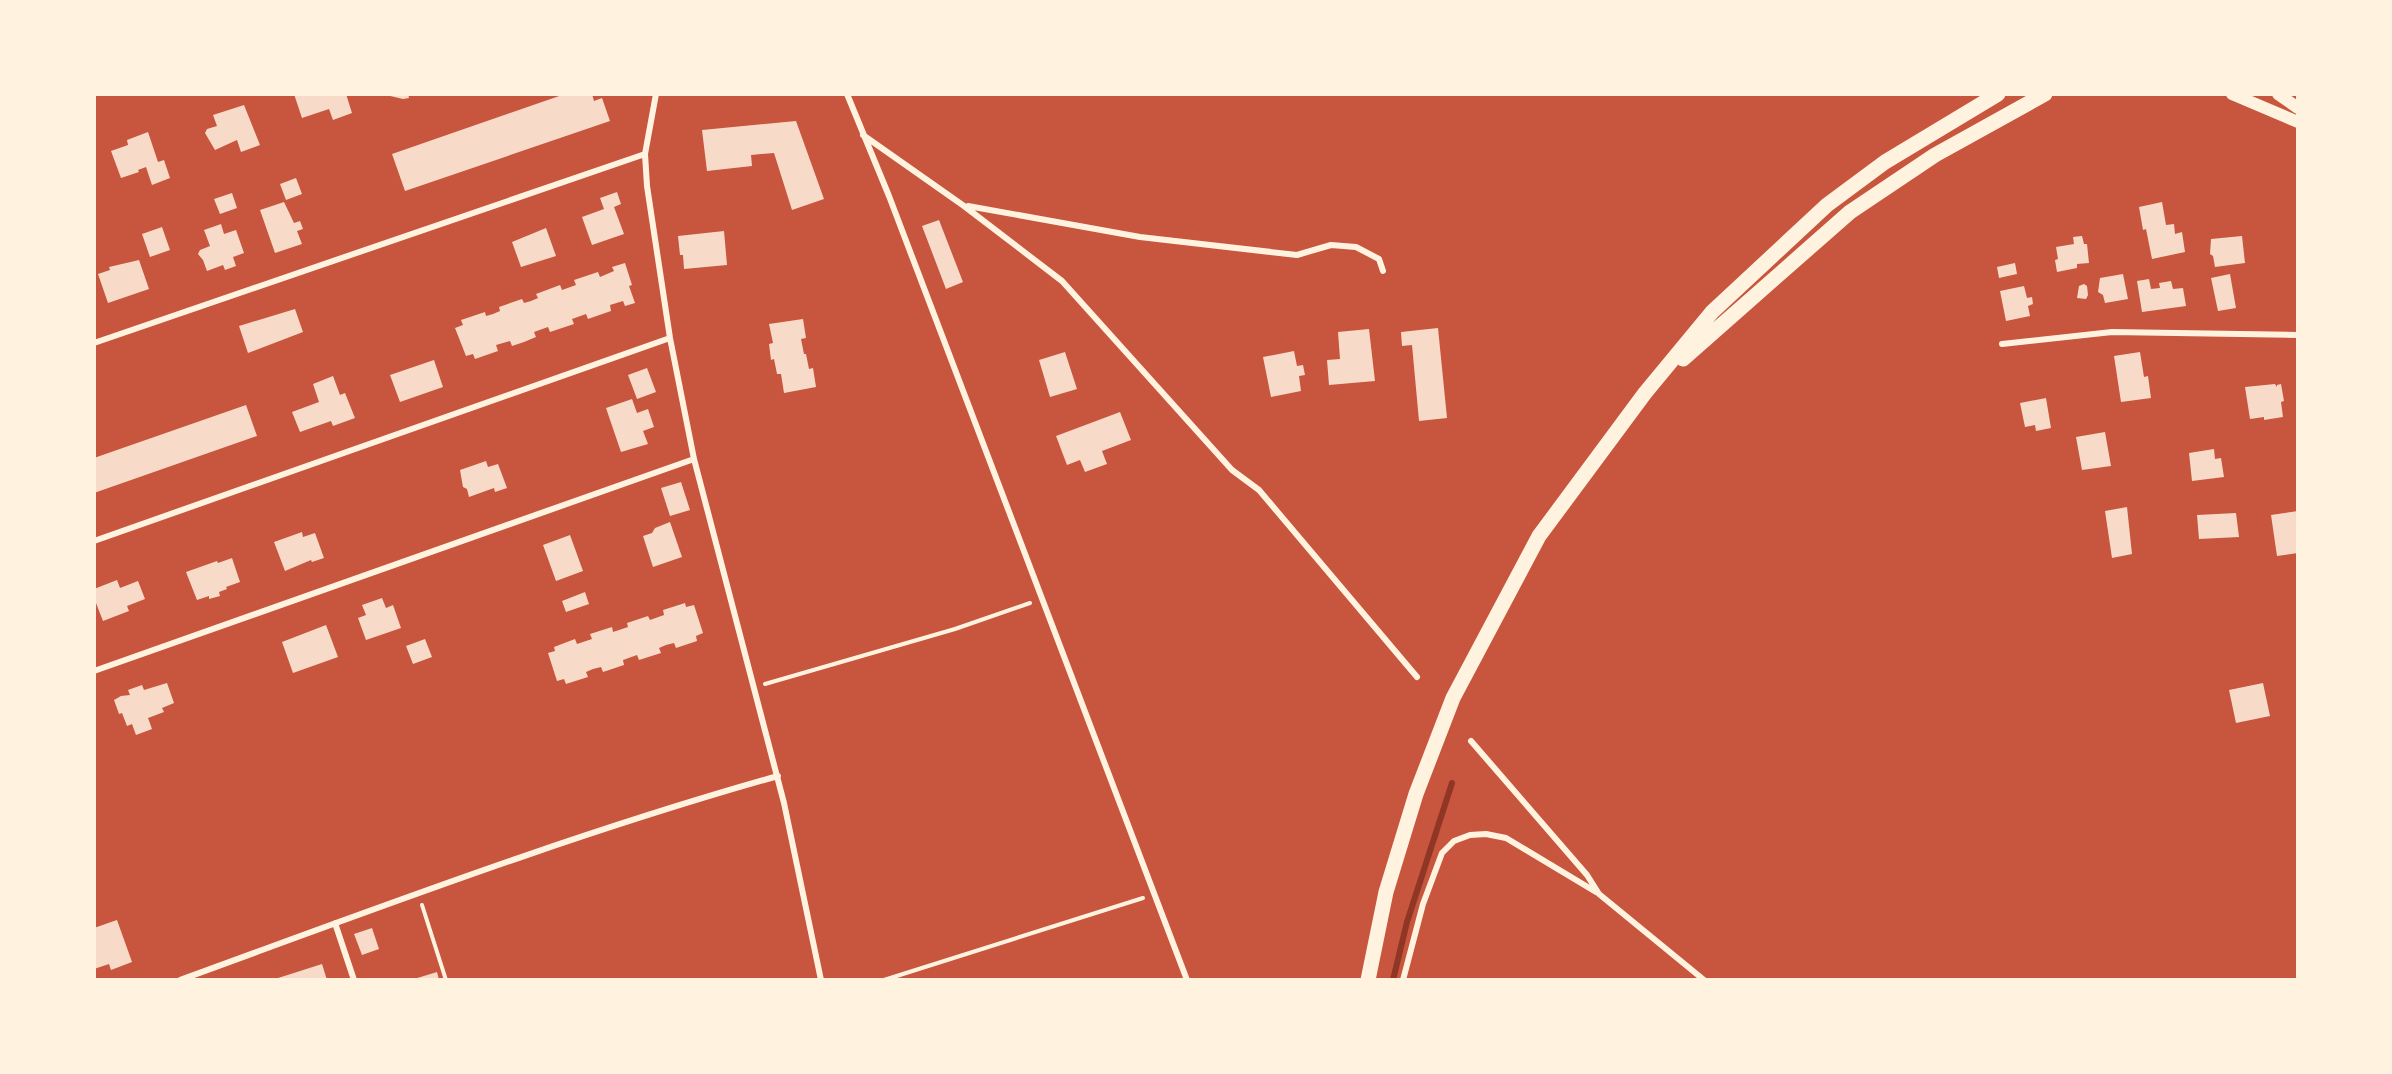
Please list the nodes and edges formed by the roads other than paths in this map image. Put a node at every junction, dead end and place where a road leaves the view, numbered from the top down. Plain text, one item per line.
1 (656, 94) edge
2 (847, 94) edge
3 (1998, 94) edge
4 (2044, 94) edge
5 (2232, 94) edge
6 (2278, 94) edge
7 (2298, 108) edge
8 (2298, 122) edge
9 (862, 135) junction
10 (645, 154) junction
11 (964, 206) junction
12 (1383, 271) dead end
13 (2298, 335) edge
14 (670, 338) junction
15 (94, 343) edge
16 (2002, 344) dead end
17 (1645, 393) junction
18 (694, 459) junction
19 (94, 541) edge
20 (94, 671) edge
21 (1417, 677) dead end
22 (1471, 741) dead end
23 (778, 776) junction
24 (1599, 894) junction
25 (335, 923) junction
26 (180, 980) edge
27 (354, 980) edge
28 (821, 980) edge
29 (1187, 980) edge
30 (1368, 980) edge
31 (1403, 980) edge
32 (1704, 980) edge

1 - 10 street
2 - 9 street
3 - 17 main road
4 - 17 main road
5 - 8 main road
6 - 7 main road
9 - 11 street
9 - 29 street
10 - 14 street
10 - 15 street
11 - 12 street
11 - 21 street
13 - 16 street
14 - 18 street
14 - 19 street
17 - 30 main road
18 - 20 street
18 - 23 street
22 - 24 street
23 - 25 street
23 - 28 street
24 - 31 street
24 - 32 street
25 - 26 street
25 - 27 street

